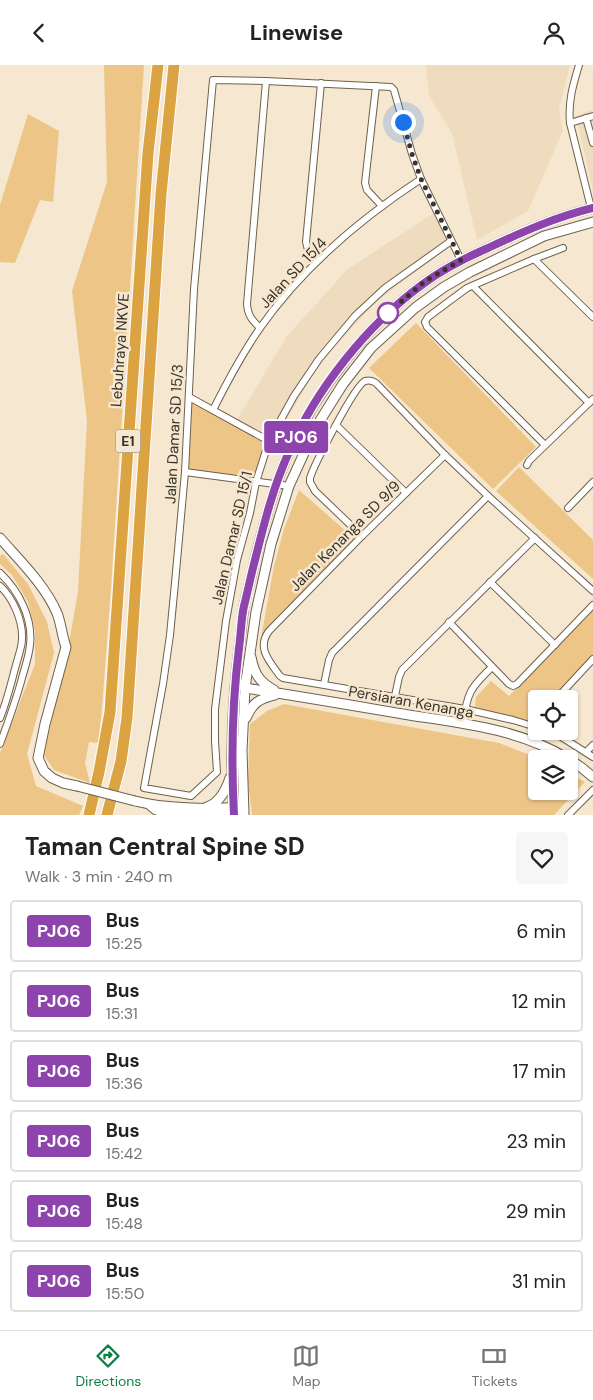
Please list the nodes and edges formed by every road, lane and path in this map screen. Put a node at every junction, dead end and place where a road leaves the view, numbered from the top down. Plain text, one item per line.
1 (158, 65) edge
2 (174, 65) edge
3 (579, 65) edge
4 (266, 81) junction
5 (321, 83) junction
6 (376, 86) junction
7 (590, 117) edge
8 (570, 123) junction
9 (593, 143) edge
10 (421, 179) junction
11 (382, 206) junction
12 (592, 208) edge
13 (593, 222) edge
14 (451, 241) junction
15 (563, 248) dead end
16 (534, 259) junction
17 (318, 260) junction
18 (461, 260) junction
19 (472, 286) junction
20 (592, 314) edge
21 (260, 328) junction
22 (333, 376) junction
23 (343, 384) junction
24 (188, 397) junction
25 (591, 401) edge
26 (212, 410) junction
27 (336, 425) junction
28 (269, 441) junction
29 (545, 445) junction
30 (445, 455) junction
31 (527, 465) dead end
32 (185, 471) junction
33 (256, 482) junction
34 (593, 482) edge
35 (276, 484) junction
36 (289, 486) junction
37 (406, 493) junction
38 (488, 496) junction
39 (568, 508) dead end
40 (362, 535) junction
41 (535, 537) junction
42 (0, 538) edge
43 (0, 573) edge
44 (490, 581) junction
45 (0, 586) edge
46 (593, 591) edge
47 (593, 605) edge
48 (449, 622) junction
49 (554, 645) junction
50 (250, 652) junction
51 (593, 659) edge
52 (237, 666) junction
53 (492, 667) junction
54 (324, 684) junction
55 (245, 688) junction
56 (564, 690) edge
57 (280, 694) junction
58 (395, 696) junction
59 (233, 707) junction
60 (465, 709) junction
61 (0, 718) edge
62 (463, 724) junction
63 (528, 724) edge
64 (243, 727) junction
65 (567, 740) edge
66 (0, 743) edge
67 (593, 745) edge
68 (553, 750) edge
69 (586, 752) junction
70 (593, 757) edge
71 (578, 765) edge
72 (232, 773) junction
73 (593, 777) edge
74 (144, 788) joint
75 (592, 791) edge
76 (206, 812) edge
77 (239, 812) edge
78 (89, 815) edge
79 (107, 815) edge
80 (568, 815) edge

1 - 78 highway, Lebuhraya NKVE / E1
2 - 79 highway, Lebuhraya NKVE / E1
3 - 8 street
4 - 5 street
4 - 21 street
4 - 24 street, Jalan Damar SD 15/3
5 - 6 street
5 - 17 street
6 - 10 street
6 - 11 street
7 - 8 street
7 - 9 street
8 - 12 street
10 - 11 street, Jalan SD 15/4
10 - 14 street
11 - 17 street, Jalan SD 15/4
12 - 18 main road
13 - 23 main road
14 - 18 street
14 - 28 street, Jalan Damar SD 15/1
15 - 16 street
16 - 19 street
16 - 20 street
17 - 21 street, Jalan SD 15/4
18 - 22 main road
19 - 25 street
19 - 29 street
21 - 26 street, Jalan SD 15/4
22 - 23 main road
22 - 35 main road
23 - 36 main road
24 - 26 street
24 - 32 street, Jalan Damar SD 15/3
25 - 29 street
26 - 28 street
27 - 30 street
27 - 37 street
27 - 40 street
28 - 33 street, Jalan Damar SD 15/1
29 - 31 street
30 - 37 street, Jalan Kenanga SD 9/9
30 - 38 street
32 - 33 street
32 - 74 street, Jalan Damar SD 15/3
33 - 35 street
33 - 74 street, Jalan Damar SD 15/1
34 - 39 street
35 - 36 street
35 - 52 main road
36 - 50 main road
37 - 40 street, Jalan Kenanga SD 9/9
38 - 41 street
38 - 54 street
40 - 54 street, Jalan Kenanga SD 9/9
41 - 44 street
41 - 46 street
42 - 76 main road, bridge
43 - 66 street
44 - 48 street
44 - 49 street
45 - 61 street
47 - 49 street
48 - 53 street
48 - 58 street
49 - 53 street
50 - 55 main road
50 - 57 main road
51 - 56 street
52 - 55 main road
52 - 59 main road
53 - 60 street
54 - 58 street
55 - 57 main road, Persiaran Kenanga
55 - 59 main road
55 - 64 main road
57 - 62 main road, Persiaran Kenanga
57 - 64 main road
58 - 60 street
59 - 72 main road
60 - 62 street
60 - 63 street
62 - 68 main road, Persiaran Kenanga
64 - 77 main road
65 - 69 street
67 - 69 street
69 - 70 street
71 - 73 main road, Persiaran Kenanga
72 - 76 main road
72 - 77 main road
75 - 80 street
76 - 77 main road

